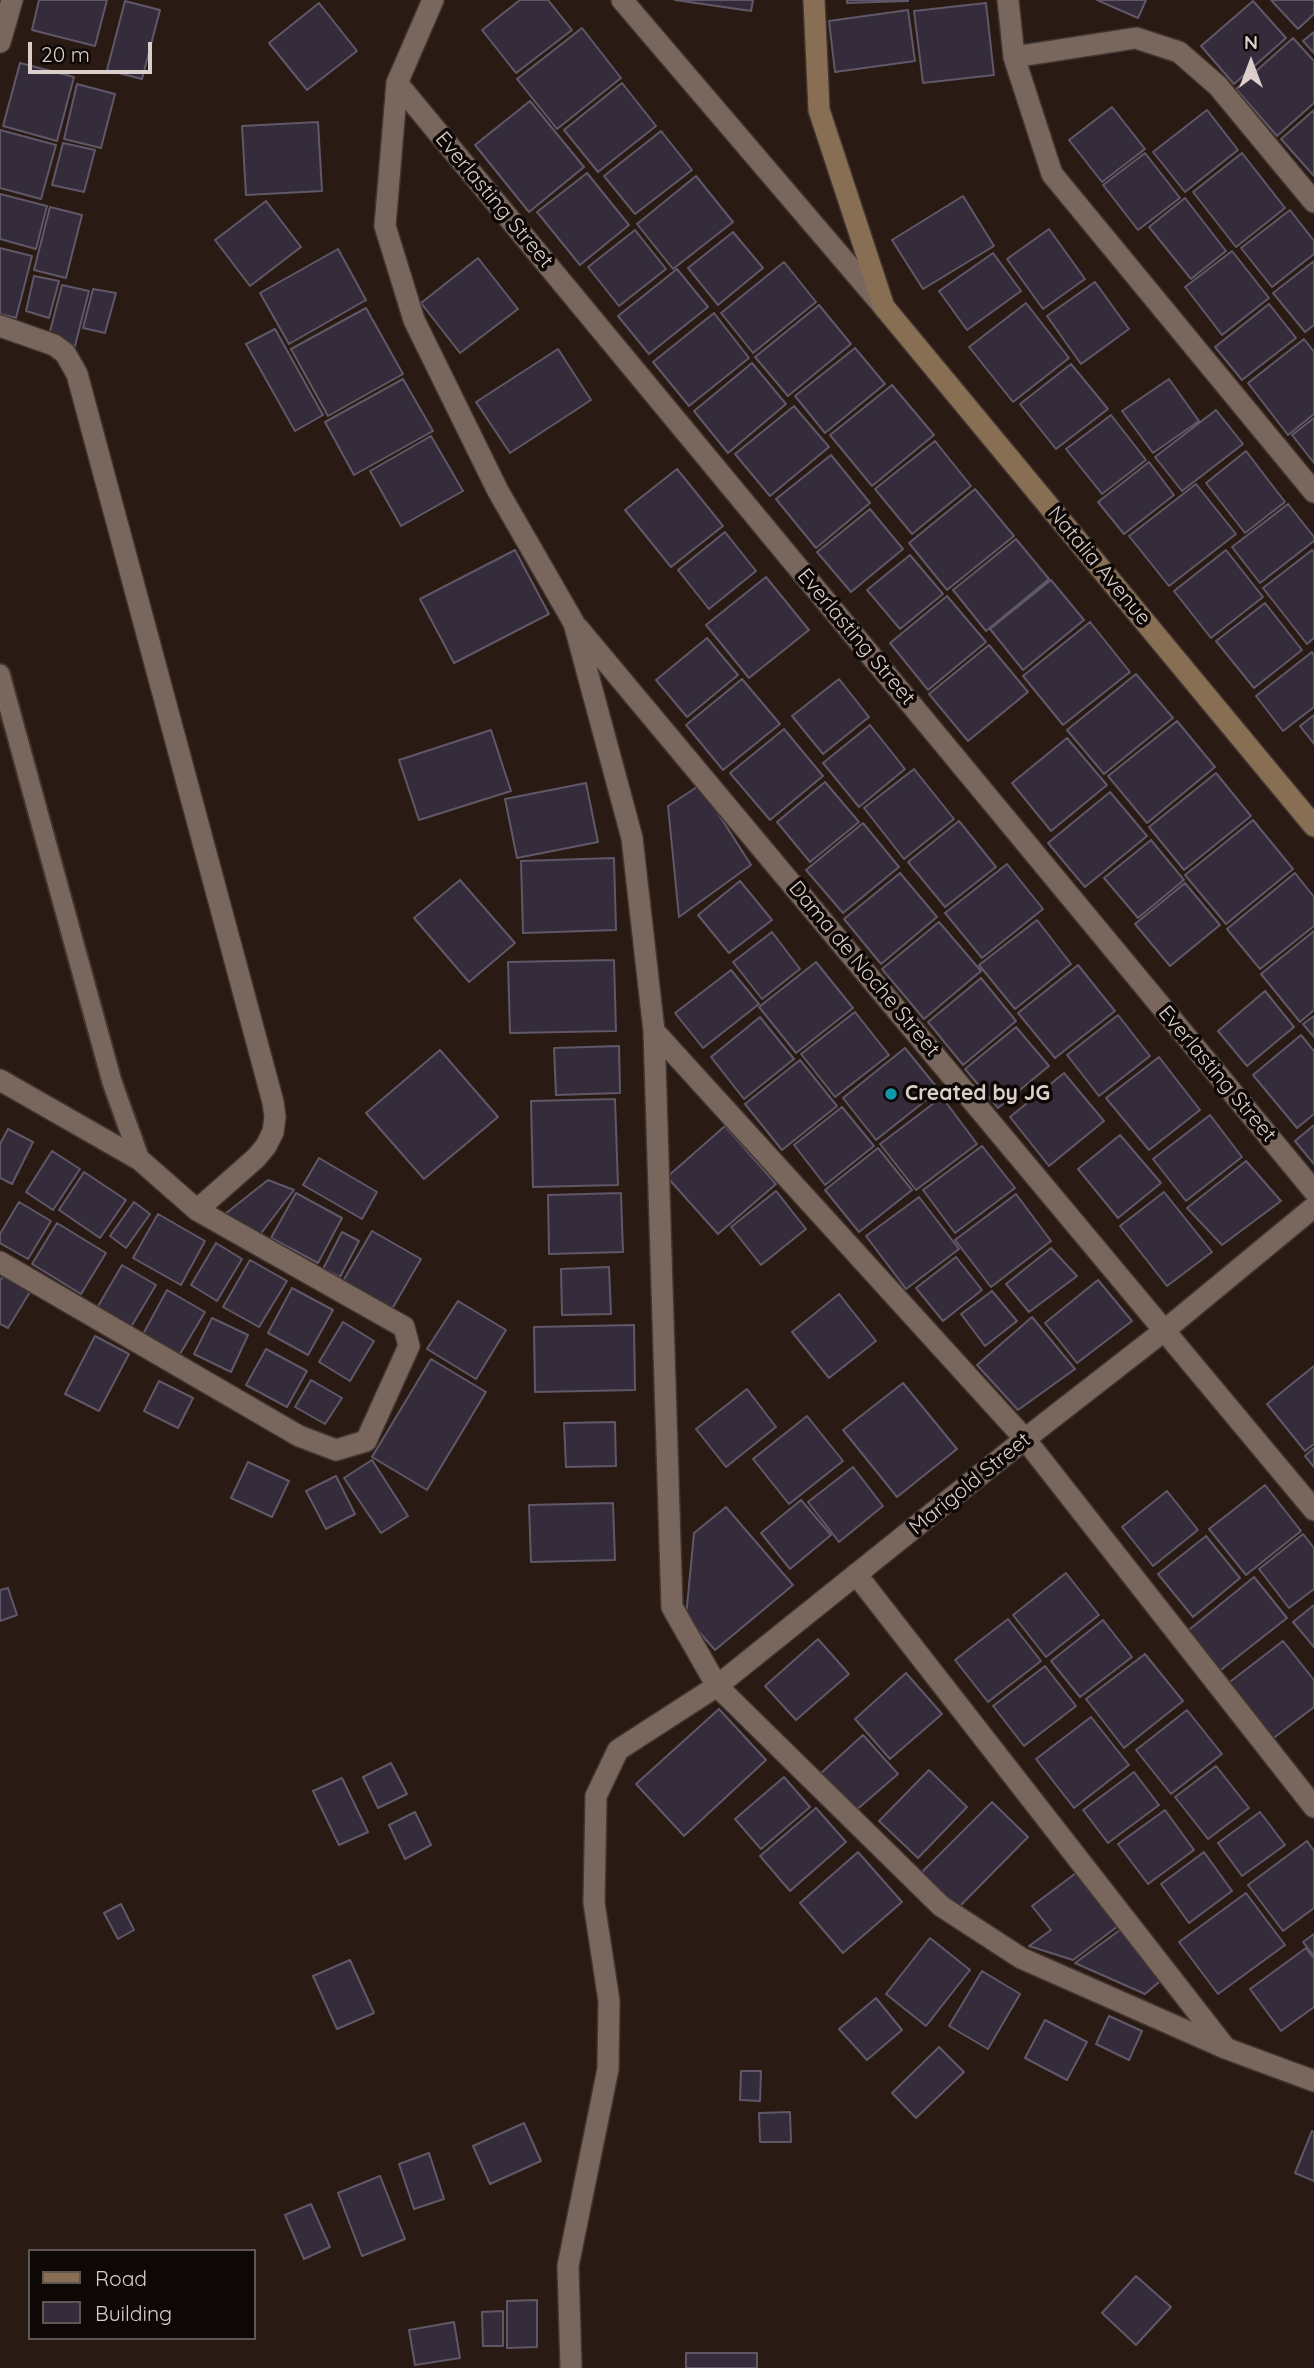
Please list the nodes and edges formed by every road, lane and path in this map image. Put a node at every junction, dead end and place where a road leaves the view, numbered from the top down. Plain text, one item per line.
1 (12, 0) edge
2 (433, 0) edge
3 (622, 0) edge
4 (814, 0) edge
5 (1008, 0) edge
6 (0, 41) edge
7 (1014, 57) junction
8 (397, 83) junction
9 (1314, 202) edge
10 (884, 307) junction
11 (0, 326) edge
12 (1314, 492) edge
13 (574, 623) junction
14 (0, 674) edge
15 (1314, 826) edge
16 (654, 1031) junction
17 (0, 1080) edge
18 (140, 1160) junction
19 (1314, 1191) edge
20 (1314, 1208) edge
21 (197, 1210) junction
22 (0, 1262) edge
23 (1165, 1330) junction
24 (1025, 1439) junction
25 (1314, 1510) edge
26 (856, 1574) junction
27 (717, 1686) junction
28 (1314, 1807) edge
29 (1225, 2048) junction
30 (1314, 2081) edge
31 (571, 2368) edge

1 - 6 street
2 - 8 street
3 - 10 street
4 - 10 street
5 - 7 street
7 - 9 street
7 - 12 street
8 - 13 street
8 - 19 street, Everlasting Street
10 - 15 street, Natalia Avenue
11 - 21 street
13 - 16 street
13 - 23 street, Dama de Noche Street
14 - 18 lane
16 - 24 street
16 - 27 street
17 - 18 street
18 - 21 street
20 - 23 street, Marigold Street
21 - 22 street
23 - 24 street, Marigold Street
23 - 25 street, Dama de Noche Street
24 - 26 street, Marigold Street
24 - 28 street
26 - 27 street, Marigold Street
26 - 29 street
27 - 29 street
27 - 31 street, Marigold Street
29 - 30 street

